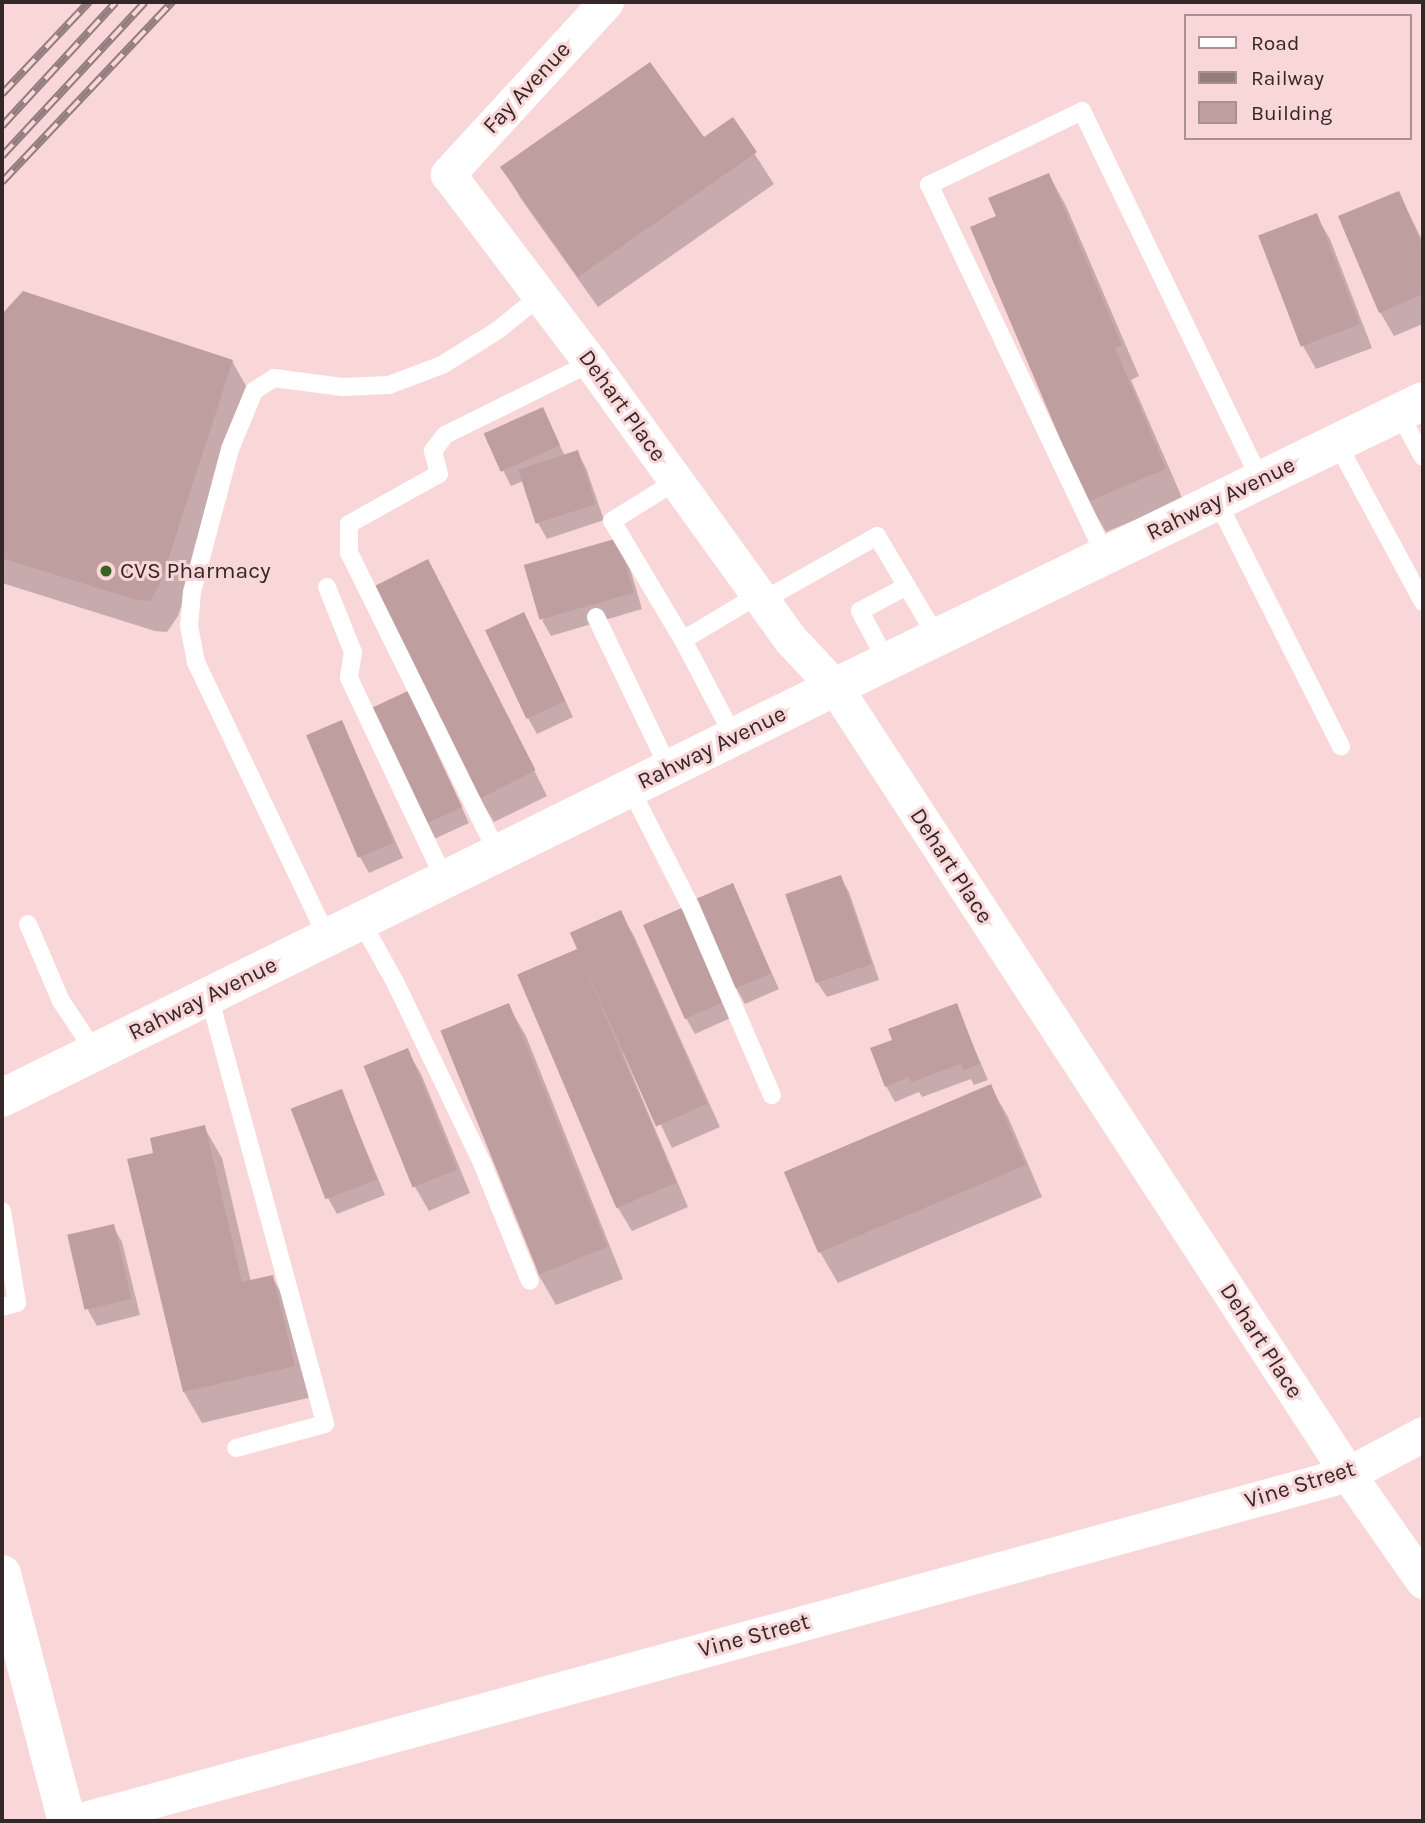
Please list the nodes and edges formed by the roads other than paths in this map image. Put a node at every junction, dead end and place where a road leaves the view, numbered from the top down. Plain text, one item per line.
1 (606, 2) edge
2 (448, 174) joint
3 (540, 296) junction
4 (591, 363) junction
5 (1411, 407) edge
6 (1337, 443) junction
7 (1423, 457) edge
8 (1260, 480) junction
9 (676, 481) junction
10 (1217, 501) junction
11 (1105, 555) junction
12 (907, 586) junction
13 (327, 587) dead end
14 (762, 597) junction
15 (1423, 602) edge
16 (596, 617) dead end
17 (937, 637) junction
18 (683, 640) junction
19 (887, 662) junction
20 (835, 687) junction
21 (734, 737) junction
22 (1341, 747) dead end
23 (669, 769) junction
24 (630, 788) junction
25 (498, 854) junction
26 (445, 880) junction
27 (361, 921) junction
28 (28, 924) dead end
29 (327, 937) junction
30 (209, 996) junction
31 (95, 1052) junction
32 (772, 1095) dead end
33 (2, 1098) edge
34 (3, 1221) edge
35 (530, 1281) dead end
36 (2, 1307) edge
37 (1423, 1434) edge
38 (236, 1448) dead end
39 (1348, 1474) junction
40 (2, 1574) edge
41 (1423, 1581) edge
42 (67, 1821) edge
43 (78, 1821) edge

1 - 2 street, Fay Avenue
2 - 3 street, Dehart Place
3 - 4 street, Dehart Place
3 - 29 lane
4 - 9 street, Dehart Place
4 - 25 lane
5 - 6 main road, Rahway Avenue
5 - 7 lane
6 - 8 main road, Rahway Avenue
6 - 15 lane
8 - 10 main road, Rahway Avenue
8 - 11 lane
9 - 14 street, Dehart Place
9 - 18 lane
10 - 11 main road, Rahway Avenue
10 - 22 lane
11 - 17 main road, Rahway Avenue
12 - 14 lane
12 - 17 lane
12 - 19 lane
13 - 26 lane
14 - 18 lane
14 - 20 street, Dehart Place
16 - 23 lane
17 - 19 main road, Rahway Avenue
18 - 21 lane
19 - 20 main road, Rahway Avenue
20 - 21 main road, Rahway Avenue
20 - 39 street, Dehart Place
21 - 23 main road, Rahway Avenue
23 - 24 main road, Rahway Avenue
24 - 25 main road, Rahway Avenue
24 - 32 lane
25 - 26 main road, Rahway Avenue
26 - 27 main road, Rahway Avenue
27 - 29 main road, Rahway Avenue
27 - 35 lane
28 - 31 lane
29 - 30 main road, Rahway Avenue
30 - 31 main road, Rahway Avenue
30 - 38 lane
31 - 33 main road, Rahway Avenue
34 - 36 lane
37 - 39 street, Vine Street
39 - 41 street, Dehart Place
39 - 43 street, Vine Street
40 - 42 main road

